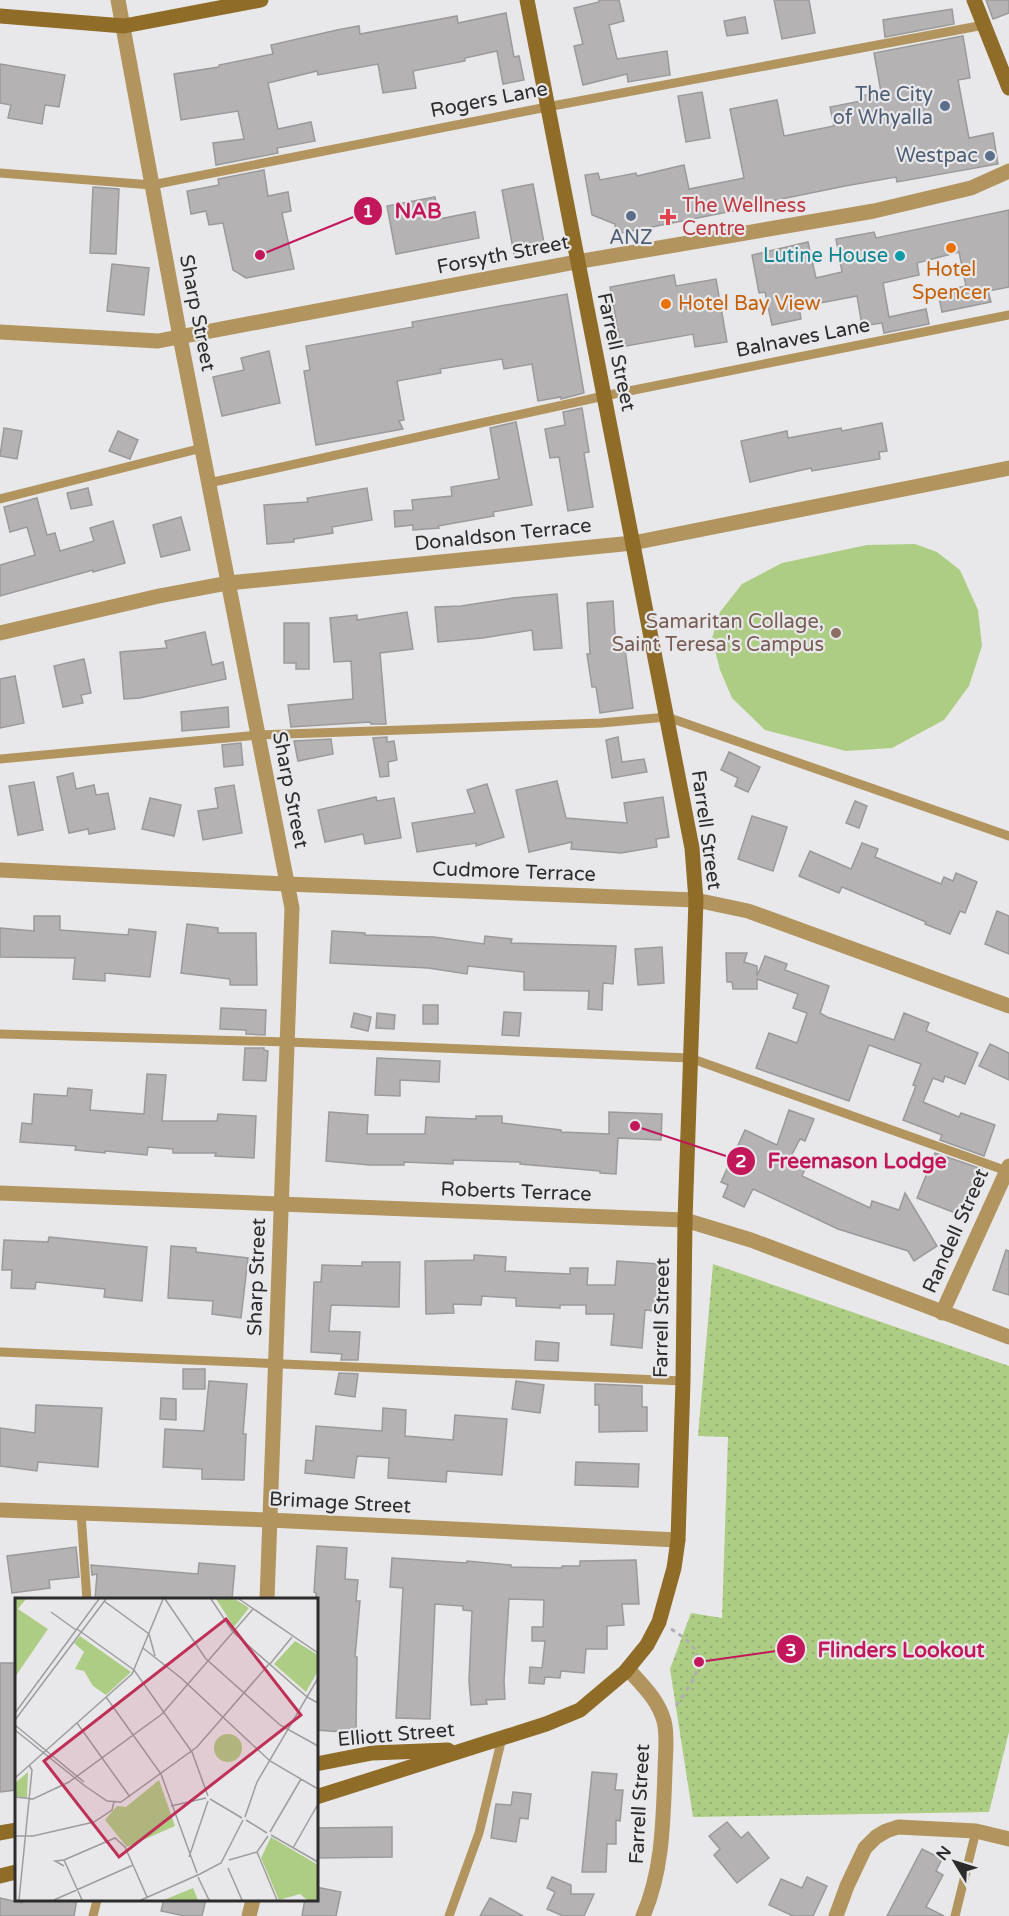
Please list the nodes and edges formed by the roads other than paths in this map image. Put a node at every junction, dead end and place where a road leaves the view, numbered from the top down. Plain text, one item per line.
1 (118, 0) edge
2 (261, 0) edge
3 (527, 0) edge
4 (974, 0) edge
5 (0, 16) edge
6 (984, 25) junction
7 (124, 26) junction
8 (1009, 88) edge
9 (547, 107) junction
10 (1009, 171) edge
11 (0, 173) edge
12 (152, 185) junction
13 (576, 262) junction
14 (1009, 315) edge
15 (0, 332) edge
16 (180, 337) junction
17 (604, 396) junction
18 (202, 448) junction
19 (1009, 468) edge
20 (209, 483) junction
21 (0, 499) edge
22 (633, 543) junction
23 (228, 583) junction
24 (0, 633) edge
25 (667, 717) junction
26 (258, 735) junction
27 (0, 759) edge
28 (1009, 836) edge
29 (0, 870) edge
30 (287, 884) junction
31 (696, 900) junction
32 (1009, 1006) edge
33 (0, 1034) edge
34 (287, 1042) junction
35 (690, 1058) junction
36 (1008, 1168) edge
37 (0, 1193) edge
38 (281, 1203) junction
39 (685, 1220) junction
40 (942, 1313) junction
41 (1009, 1337) edge
42 (0, 1352) edge
43 (275, 1362) junction
44 (683, 1381) junction
45 (0, 1510) edge
46 (81, 1513) junction
47 (269, 1520) junction
48 (678, 1540) junction
49 (87, 1598) edge
50 (267, 1598) edge
51 (628, 1669) junction
52 (502, 1738) junction
53 (466, 1749) junction
54 (318, 1764) edge
55 (318, 1796) edge
56 (15, 1830) edge
57 (976, 1831) junction
58 (0, 1833) edge
59 (1009, 1839) edge
60 (15, 1872) edge
61 (0, 1876) edge
62 (97, 1901) edge
63 (252, 1901) edge
64 (93, 1916) edge
65 (249, 1916) edge
66 (449, 1916) edge
67 (643, 1916) edge
68 (836, 1916) edge
69 (955, 1916) edge

1 - 7 street, Sharp Street
2 - 7 main road
3 - 9 main road, Farrell Street
4 - 6 main road
5 - 7 main road
6 - 8 main road
6 - 9 lane, Rogers Lane
7 - 12 street, Sharp Street
9 - 12 lane, Rogers Lane
9 - 13 main road, Farrell Street
10 - 13 street, Forsyth Street
11 - 12 lane, Rogers Lane
12 - 16 street, Sharp Street
13 - 16 street, Forsyth Street
13 - 17 main road, Farrell Street
14 - 17 lane, Balnaves Lane
15 - 16 street, Forsyth Street
16 - 18 street, Sharp Street
17 - 20 lane, Balnaves Lane
17 - 22 main road, Farrell Street
18 - 20 street, Sharp Street
18 - 21 lane
19 - 22 street, Donaldson Terrace
20 - 23 street, Sharp Street
22 - 23 street, Donaldson Terrace
22 - 25 main road, Farrell Street
23 - 24 street, Donaldson Terrace
23 - 26 street, Sharp Street
25 - 26 lane
25 - 28 lane
25 - 31 main road, Farrell Street
26 - 27 lane
26 - 30 street, Sharp Street
29 - 30 street, Cudmore Terrace
30 - 31 street, Cudmore Terrace
30 - 34 street, Sharp Street
31 - 32 street, Cudmore Terrace
31 - 35 main road, Farrell Street
33 - 34 lane
34 - 35 lane
34 - 38 street, Sharp Street
35 - 36 lane
35 - 39 main road, Farrell Street
36 - 40 street, Randell Street
37 - 38 street, Roberts Terrace
38 - 39 street, Roberts Terrace
38 - 43 street, Sharp Street
39 - 40 street, Roberts Terrace
39 - 44 main road, Farrell Street
40 - 41 street, Roberts Terrace
42 - 43 lane
43 - 44 lane
43 - 47 street, Sharp Street
44 - 48 main road, Farrell Street
45 - 46 street, Brimage Street
46 - 47 street, Brimage Street
46 - 49 lane
47 - 48 street, Brimage Street
47 - 50 street, Sharp Street
48 - 51 main road, Farrell Street
51 - 52 main road, Farrell Street
51 - 67 street, Farrell Street
52 - 53 main road, Farrell Street
52 - 66 lane
53 - 54 main road, Elliott Street
53 - 55 main road, Elliott Street
56 - 58 main road
57 - 59 street
57 - 68 street
57 - 69 lane
60 - 61 main road
62 - 64 lane
63 - 65 street

